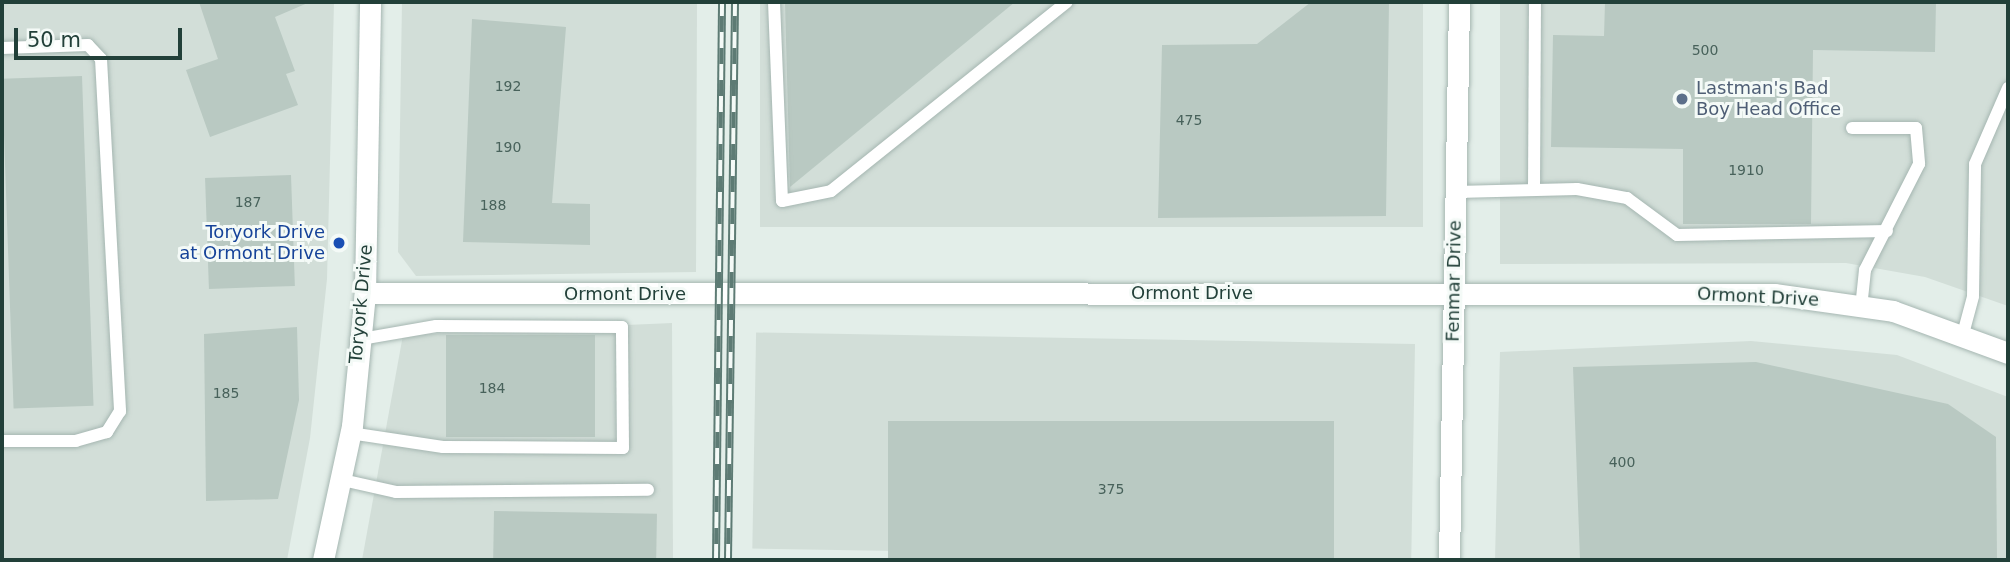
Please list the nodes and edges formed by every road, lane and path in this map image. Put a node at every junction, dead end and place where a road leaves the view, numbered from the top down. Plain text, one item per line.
1 (370, 2) edge
2 (774, 2) edge
3 (1067, 2) edge
4 (1459, 2) edge
5 (1535, 2) edge
6 (2, 48) edge
7 (2008, 88) edge
8 (1852, 128) dead end
9 (1534, 190) junction
10 (1456, 192) junction
11 (1887, 230) junction
12 (365, 293) junction
13 (1454, 293) junction
14 (1861, 306) junction
15 (1963, 334) junction
16 (356, 340) junction
17 (2008, 353) edge
18 (350, 433) junction
19 (2, 441) edge
20 (338, 479) junction
21 (648, 490) dead end
22 (323, 560) edge
23 (1449, 560) edge

1 - 12 street, Toryork Drive
2 - 3 lane
4 - 10 street, Fenmar Drive
5 - 9 lane
6 - 19 lane
7 - 15 lane
8 - 11 lane
9 - 10 lane
9 - 11 lane
10 - 13 street, Fenmar Drive
11 - 14 lane
12 - 13 street, Ormont Drive
12 - 16 street, Toryork Drive
13 - 14 street, Ormont Drive
13 - 23 street, Fenmar Drive
14 - 15 street, Ormont Drive
15 - 17 street, Ormont Drive
16 - 18 street, Toryork Drive
16 - 18 lane
18 - 20 street, Toryork Drive
20 - 21 lane
20 - 22 street, Toryork Drive

